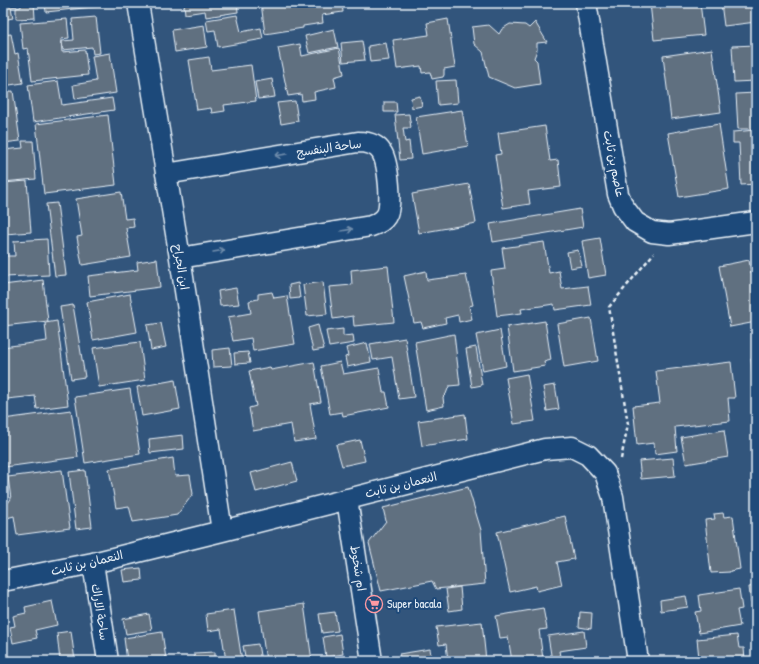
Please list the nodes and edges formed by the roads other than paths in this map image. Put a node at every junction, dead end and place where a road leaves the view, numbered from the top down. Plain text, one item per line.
1 (138, 3) edge
2 (586, 3) edge
3 (166, 174) junction
4 (756, 222) edge
5 (180, 258) junction
6 (347, 499) junction
7 (222, 531) junction
8 (93, 563) junction
9 (3, 581) edge
10 (108, 661) edge
11 (372, 661) edge
12 (638, 661) edge

1 - 3 street, ابن الجراح
2 - 4 street, عاصم بن ثابت
3 - 5 street, ابن الجراح
5 -> 3 street, ساحة البنفسج
5 - 7 street, ابن الجراح
6 - 7 street, النعمان بن ثابت
6 - 11 street, ام شخوط
6 - 12 street, النعمان بن ثابت
7 - 8 street, النعمان بن ثابت
8 - 9 street, النعمان بن ثابت
8 - 10 street, ساحة الاراك

